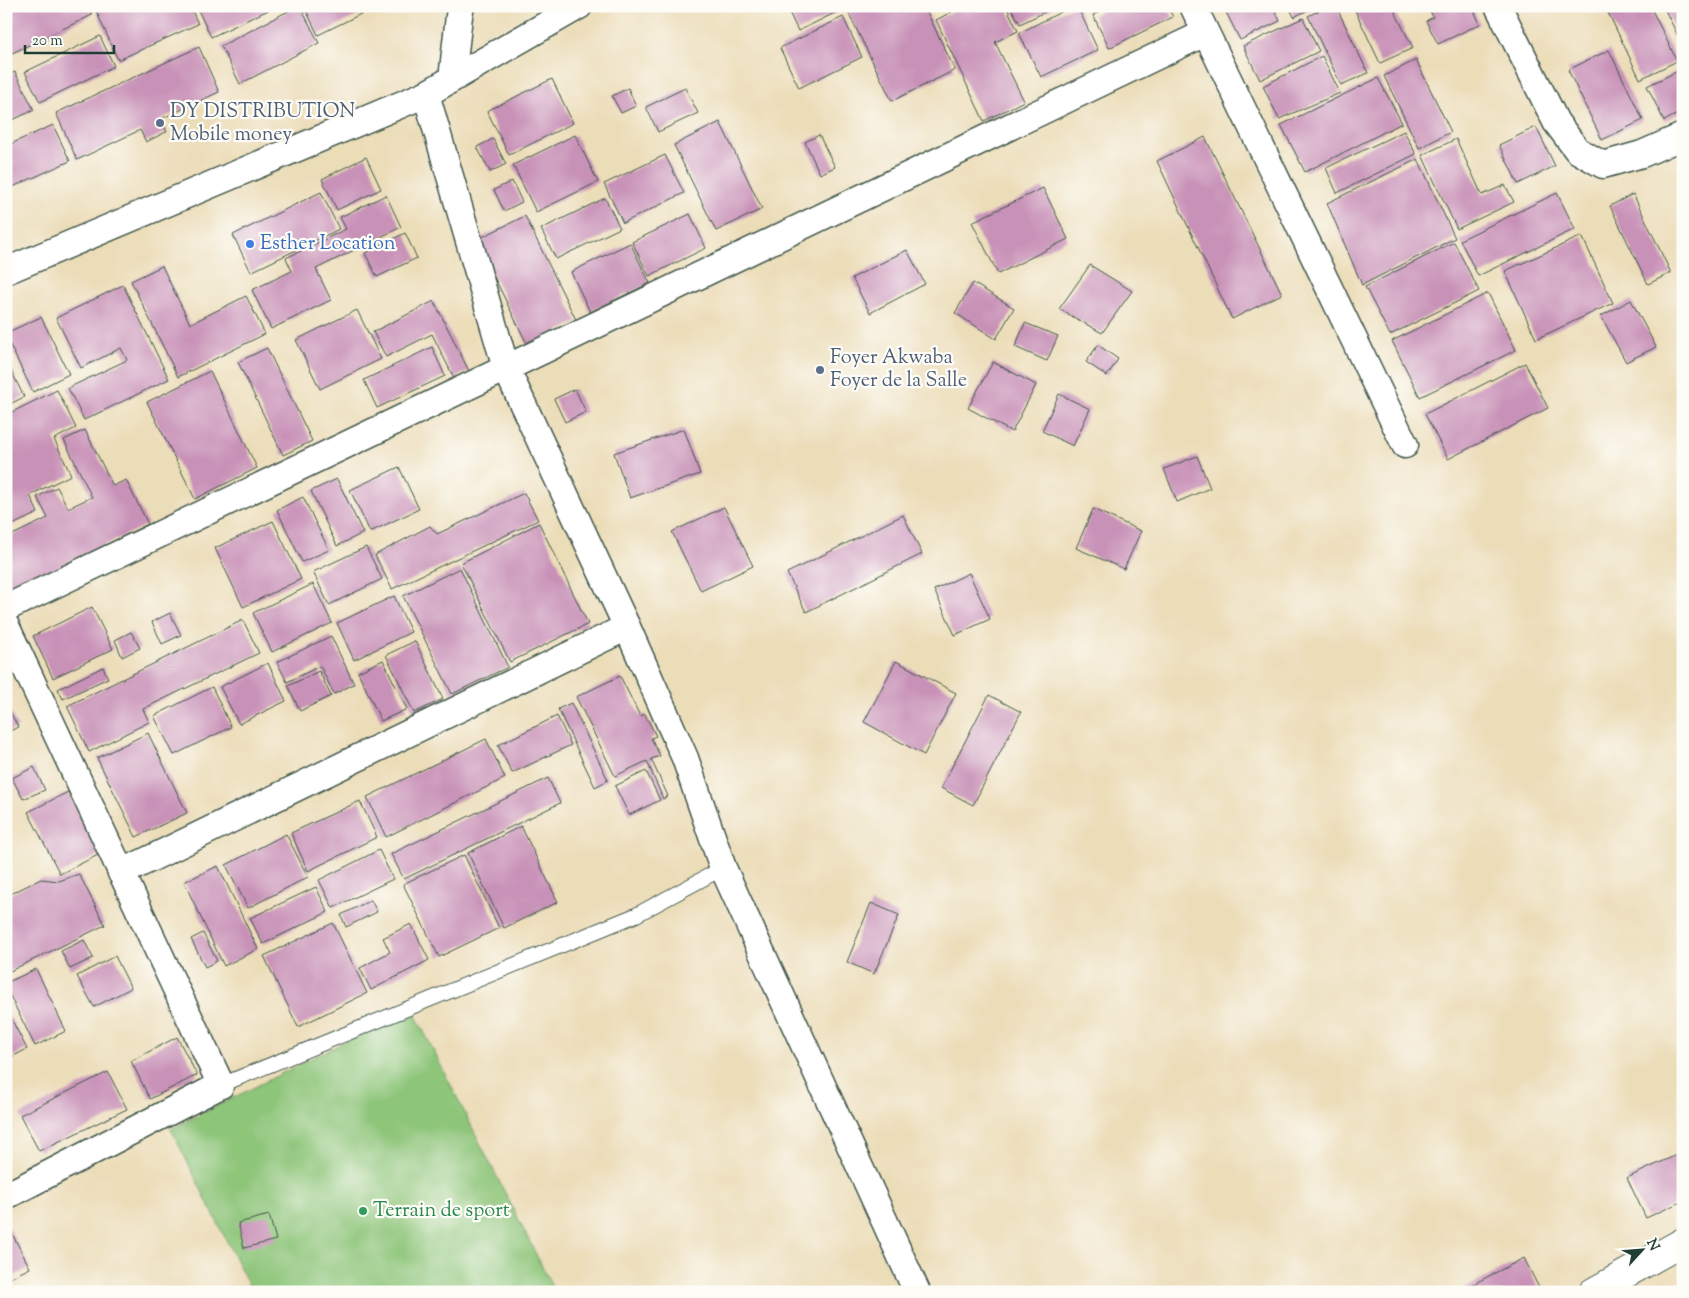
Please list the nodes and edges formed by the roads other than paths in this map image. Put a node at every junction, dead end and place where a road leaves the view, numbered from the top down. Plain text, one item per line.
1 (461, 6) edge
2 (579, 6) edge
3 (1193, 6) edge
4 (1498, 6) edge
5 (1205, 32) junction
6 (452, 79) junction
7 (426, 94) junction
8 (1683, 136) edge
9 (6, 271) edge
10 (506, 368) junction
11 (1405, 445) dead end
12 (6, 608) edge
13 (6, 626) edge
14 (627, 627) junction
15 (722, 868) junction
16 (121, 873) junction
17 (221, 1084) junction
18 (6, 1196) edge
19 (1683, 1242) edge
20 (917, 1292) edge
21 (1593, 1292) edge

1 - 6 street
2 - 6 street
3 - 5 street
4 - 8 street
5 - 10 street
5 - 11 street
6 - 7 street
7 - 9 street
7 - 10 street
10 - 12 street
10 - 14 street
13 - 16 street
14 - 15 street
14 - 16 street
15 - 17 lane
15 - 20 street
16 - 17 street
17 - 18 street
19 - 21 street

